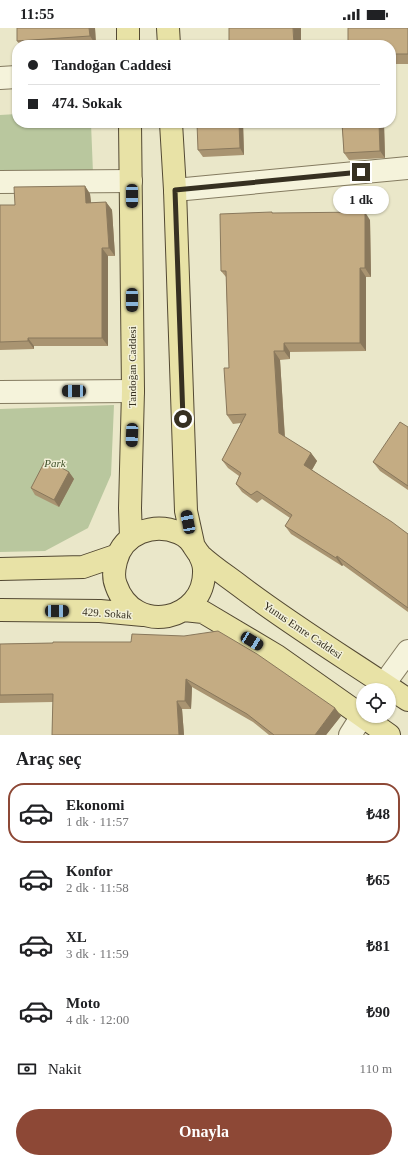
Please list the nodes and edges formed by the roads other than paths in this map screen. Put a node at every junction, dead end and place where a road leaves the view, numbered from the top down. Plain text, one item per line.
1 (128, 28) edge
2 (168, 28) edge
3 (128, 40) edge
4 (169, 40) edge
5 (0, 78) edge
6 (12, 78) edge
7 (130, 128) edge
8 (171, 128) edge
9 (408, 168) edge
10 (131, 180) junction
11 (0, 182) edge
12 (175, 190) junction
13 (133, 391) junction
14 (0, 392) edge
15 (131, 538) junction
16 (197, 549) junction
17 (118, 555) junction
18 (0, 569) edge
19 (0, 610) edge
20 (184, 610) junction
21 (143, 615) junction
22 (408, 651) edge
23 (382, 683) edge
24 (385, 683) edge
25 (396, 692) edge
26 (408, 700) edge
27 (356, 712) edge
28 (358, 723) edge
29 (372, 723) edge
30 (350, 735) edge
31 (389, 735) edge

1 - 3 main road
2 - 4 main road
5 - 6 street
7 - 10 main road, Tandoğan Caddesi
8 - 12 main road
9 - 12 street
10 - 11 street
10 - 13 main road, Tandoğan Caddesi
12 - 16 main road
13 - 14 street
13 - 15 main road, Tandoğan Caddesi
15 - 16 main road
15 - 17 main road
16 - 20 main road
16 - 23 main road, Yunus Emre Caddesi
17 - 18 main road
17 - 21 main road
19 - 21 main road, 429. Sokak
20 - 21 main road
20 - 27 main road
22 - 24 street
25 - 26 main road, Yunus Emre Caddesi
28 - 30 street
29 - 31 main road

